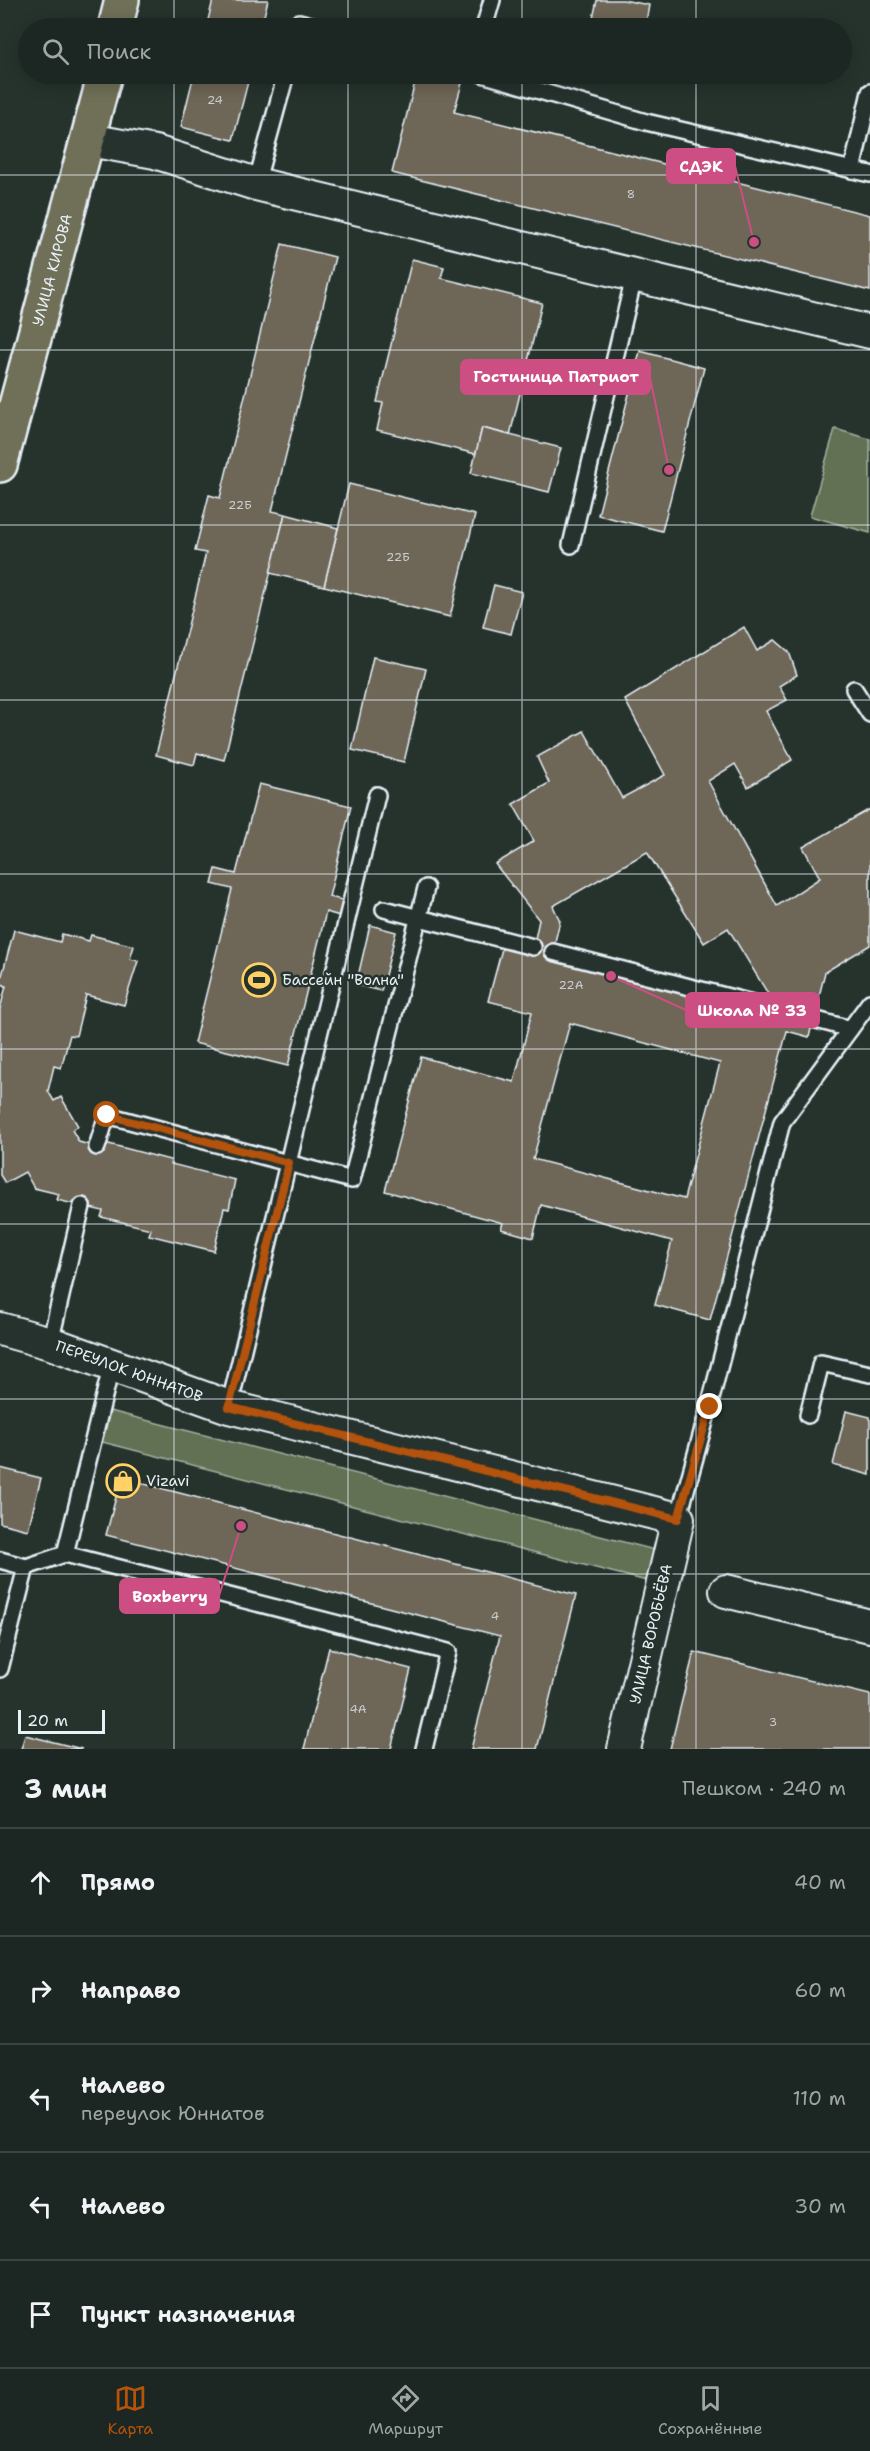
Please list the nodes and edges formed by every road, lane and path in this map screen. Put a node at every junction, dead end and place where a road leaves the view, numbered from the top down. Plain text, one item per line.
1 (122, 0) edge
2 (492, 0) edge
3 (118, 18) edge
4 (487, 18) edge
5 (103, 84) edge
6 (283, 84) edge
7 (516, 84) edge
8 (870, 92) edge
9 (89, 140) junction
10 (852, 170) junction
11 (870, 174) edge
12 (256, 184) junction
13 (635, 273) junction
14 (870, 332) edge
15 (0, 462) edge
16 (572, 544) dead end
17 (854, 689) dead end
18 (870, 714) edge
19 (377, 795) dead end
20 (426, 888) dead end
21 (384, 909) dead end
22 (418, 917) junction
23 (533, 947) dead end
24 (553, 952) dead end
25 (870, 1002) edge
26 (768, 1007) dead end
27 (813, 1019) dead end
28 (850, 1029) junction
29 (97, 1147) dead end
30 (289, 1163) junction
31 (82, 1206) dead end
32 (0, 1329) edge
33 (50, 1343) junction
34 (112, 1364) junction
35 (870, 1374) edge
36 (229, 1407) junction
37 (808, 1415) dead end
38 (678, 1519) junction
39 (65, 1554) junction
40 (0, 1560) edge
41 (26, 1568) junction
42 (726, 1591) dead end
43 (870, 1626) edge
44 (0, 1669) edge
45 (424, 1749) edge
46 (624, 1749) edge

1 - 3 main road
2 - 4 lane
5 - 9 main road, УЛИЦА КИРОВА
6 - 12 lane
7 - 10 lane
8 - 10 lane
9 - 12 street
9 - 15 main road, УЛИЦА КИРОВА
10 - 11 lane
12 - 13 street
13 - 14 street
13 - 16 lane
17 - 18 lane
19 - 30 lane
20 - 22 lane
21 - 22 lane
22 - 23 lane
22 - 30 lane
24 - 26 lane
25 - 28 lane
27 - 28 lane
28 - 38 lane
29 - 30 lane
30 - 36 lane
31 - 33 lane
32 - 33 street, ПЕРЕУЛОК ЮННАТОВ
33 - 34 street, ПЕРЕУЛОК ЮННАТОВ
34 - 36 street, ПЕРЕУЛОК ЮННАТОВ
34 - 39 lane
35 - 37 lane
36 - 38 street, ПЕРЕУЛОК ЮННАТОВ
38 - 46 street, УЛИЦА ВОРОБЬЁВА
39 - 41 lane
39 - 45 lane
40 - 41 lane
41 - 44 lane
42 - 43 street

